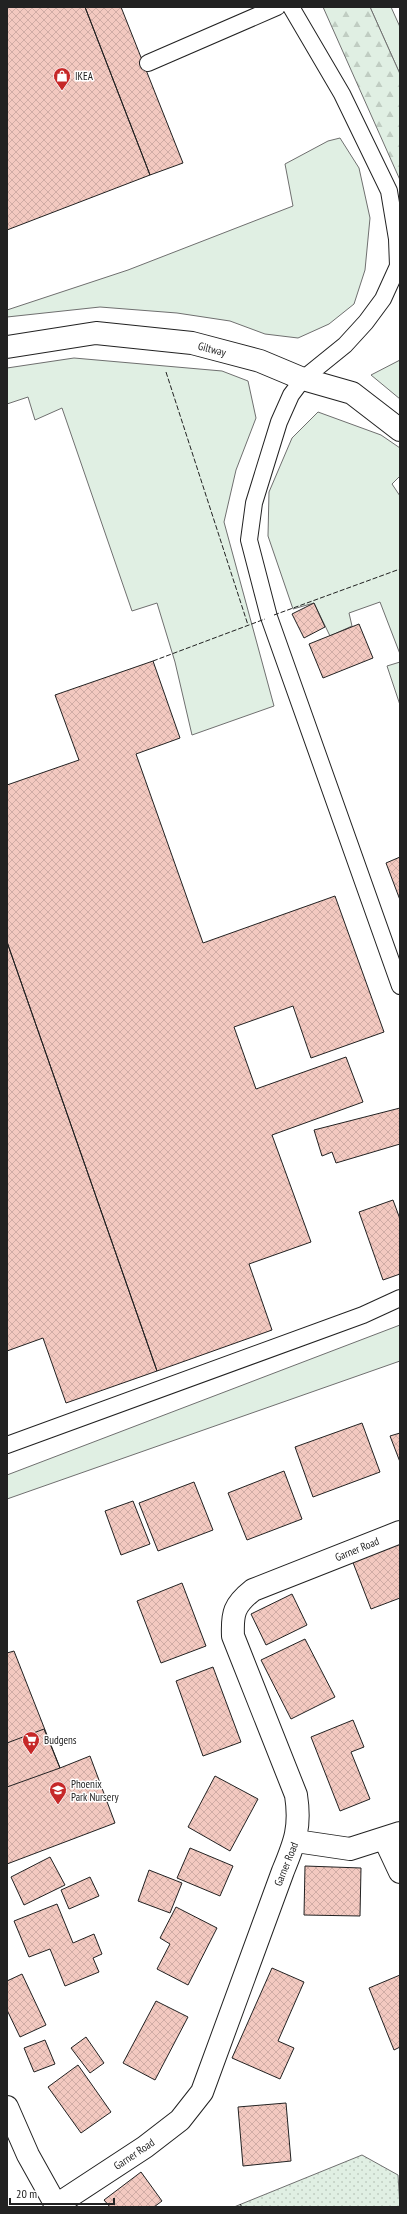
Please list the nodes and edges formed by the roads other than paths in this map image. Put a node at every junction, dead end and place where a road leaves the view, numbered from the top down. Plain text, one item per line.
1 (277, 7) edge
2 (291, 7) edge
3 (148, 63) dead end
4 (7, 347) edge
5 (303, 379) junction
6 (400, 430) edge
7 (400, 986) edge
8 (400, 1298) edge
9 (7, 1445) edge
10 (400, 1532) edge
11 (392, 1836) edge
12 (296, 1841) junction
13 (400, 1872) edge
14 (7, 2107) edge
15 (56, 2206) edge

1 - 3 lane
2 - 5 lane
4 - 5 street, Giltway
5 - 6 street, Giltway
5 - 7 lane
8 - 9 lane
10 - 12 street, Garner Road
11 - 12 street
11 - 13 street
12 - 15 street, Garner Road
14 - 15 street

